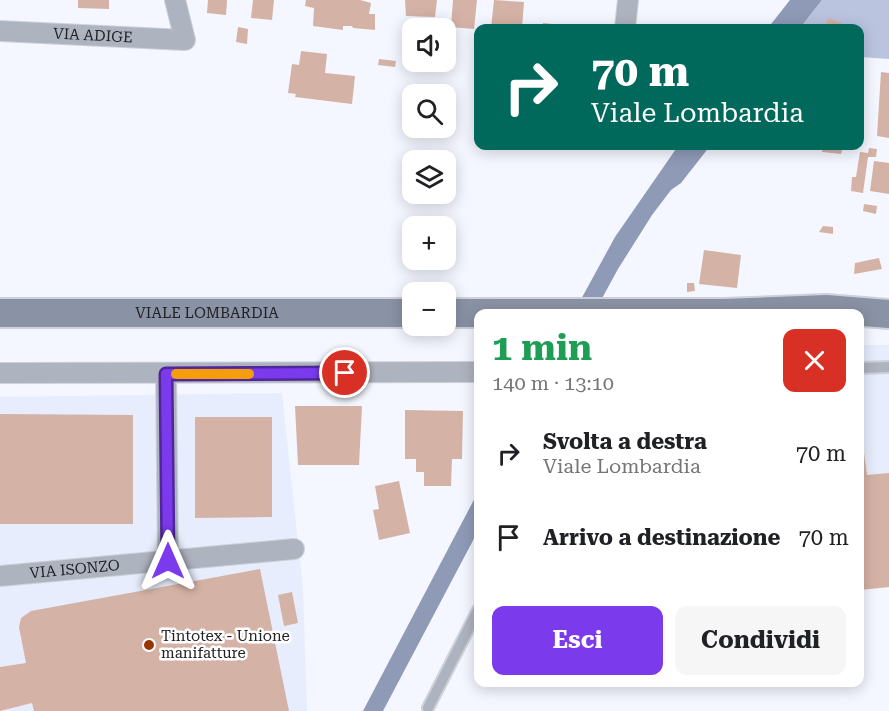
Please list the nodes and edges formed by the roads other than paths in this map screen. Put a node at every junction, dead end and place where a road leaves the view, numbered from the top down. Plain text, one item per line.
1 (175, 0) edge
2 (628, 0) edge
3 (625, 24) edge
4 (0, 31) edge
5 (889, 298) edge
6 (826, 309) edge
7 (864, 312) edge
8 (0, 313) edge
9 (402, 313) edge
10 (456, 313) edge
11 (474, 313) edge
12 (889, 314) edge
13 (889, 367) edge
14 (864, 368) edge
15 (474, 372) edge
16 (0, 373) edge
17 (166, 374) junction
18 (294, 549) dead end
19 (168, 561) junction
20 (0, 576) edge
21 (474, 618) edge
22 (428, 708) dead end

1 - 4 street, VIA ADIGE
2 - 3 street
5 - 6 main road
7 - 12 main road
8 - 9 main road, VIALE LOMBARDIA
10 - 11 main road
13 - 14 lane
15 - 17 street
16 - 17 street
17 - 19 street
18 - 19 street, VIA ISONZO
19 - 20 street, VIA ISONZO
21 - 22 lane

